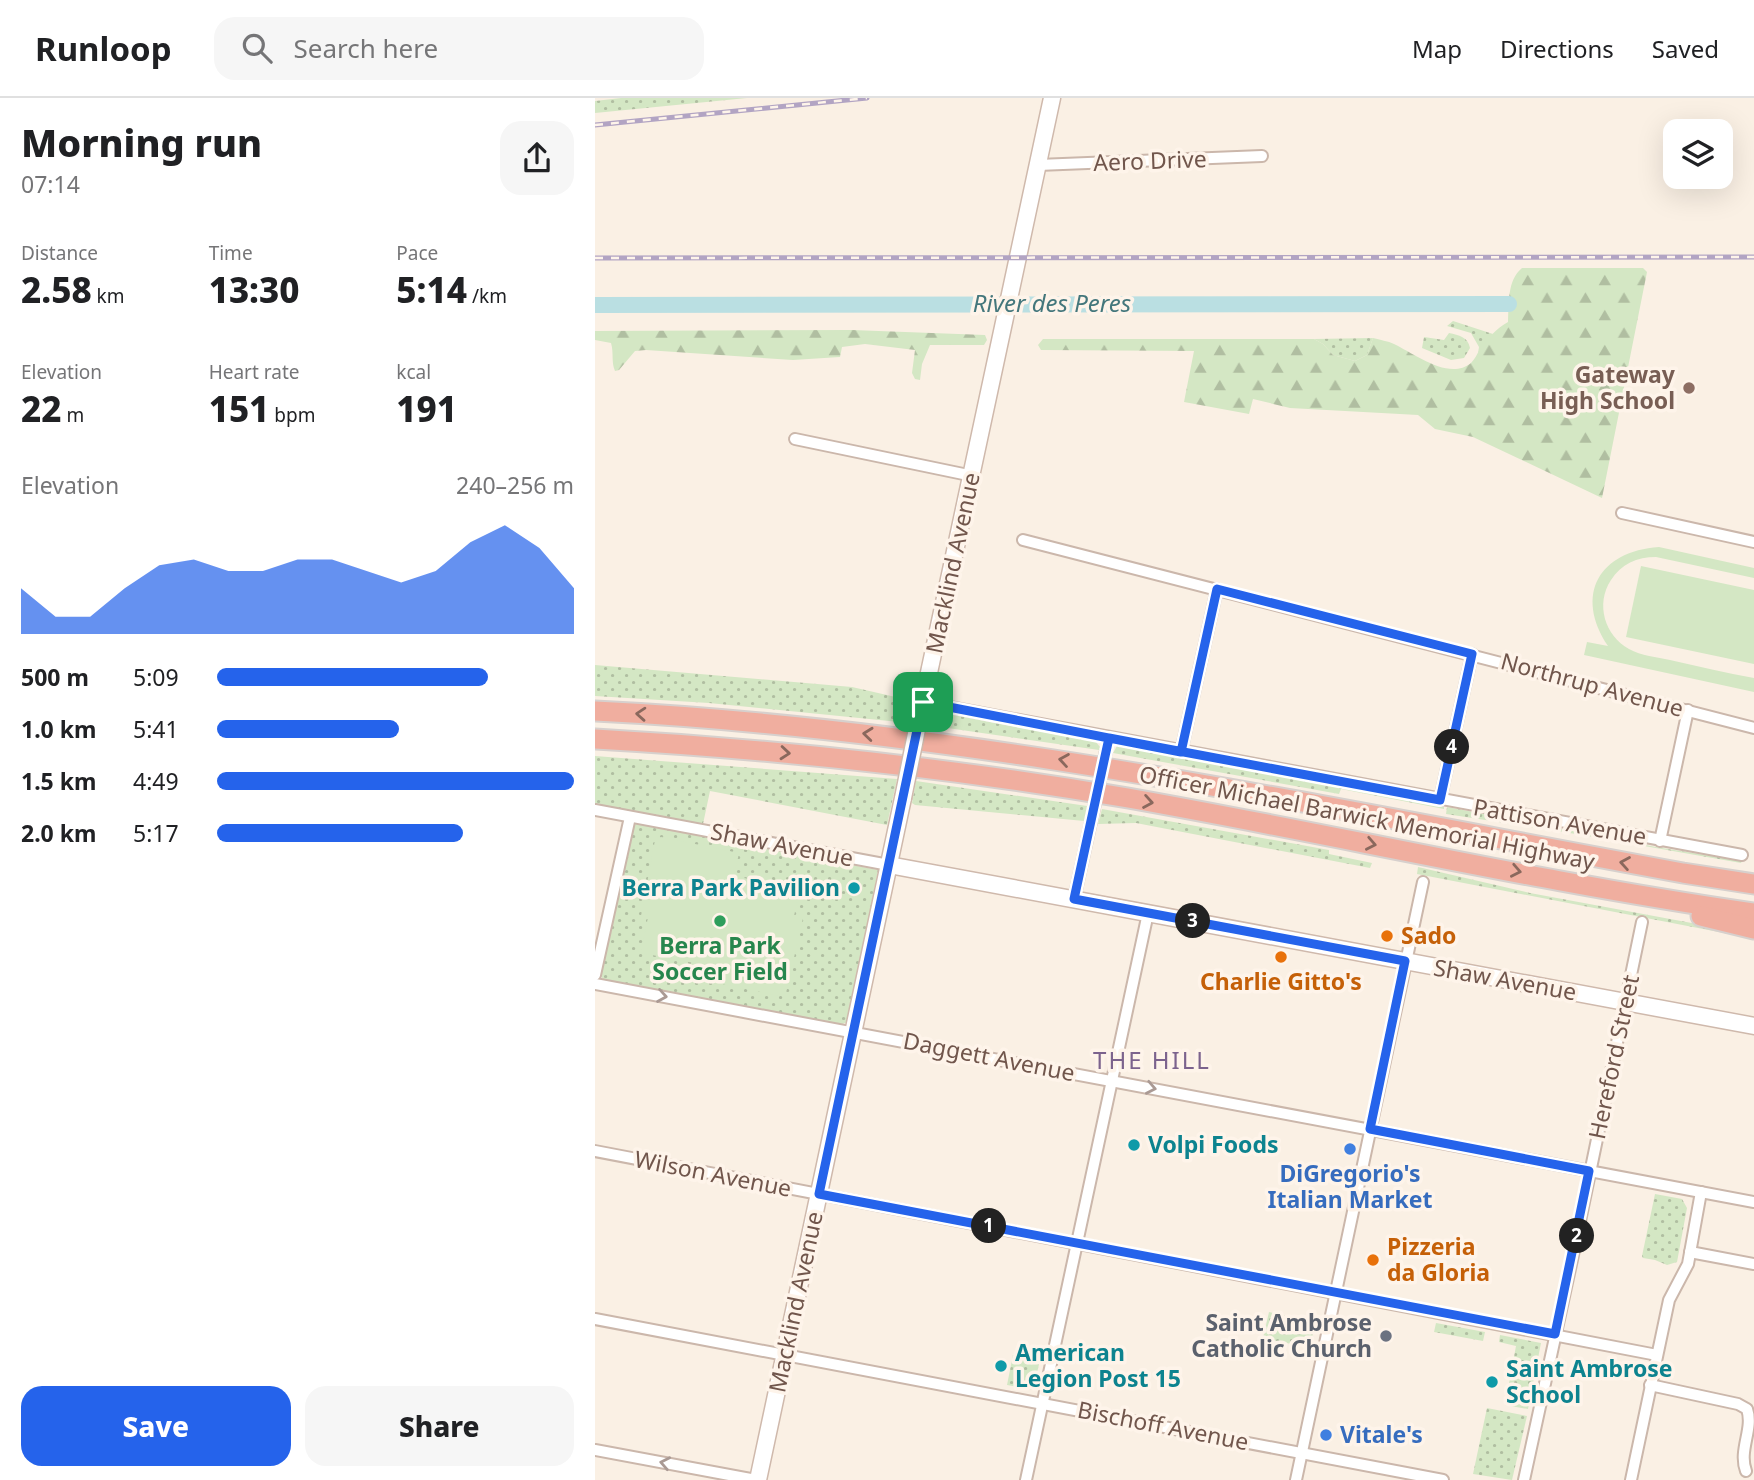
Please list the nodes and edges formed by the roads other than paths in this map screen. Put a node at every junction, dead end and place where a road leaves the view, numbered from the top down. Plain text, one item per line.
1 (1052, 98) edge
2 (1262, 156) dead end
3 (1038, 165) junction
4 (795, 439) dead end
5 (973, 476) junction
6 (1622, 513) dead end
7 (1023, 540) dead end
8 (1754, 542) edge
9 (1217, 589) junction
10 (1472, 654) junction
11 (923, 702) junction
12 (1688, 710) junction
13 (595, 711) edge
14 (1754, 727) edge
15 (1109, 738) junction
16 (595, 739) edge
17 (1181, 752) junction
18 (1440, 800) junction
19 (595, 810) edge
20 (629, 817) junction
21 (1660, 841) junction
22 (1742, 855) dead end
23 (889, 865) junction
24 (1683, 873) junction
25 (1754, 874) edge
26 (1423, 882) dead end
27 (1754, 884) edge
28 (1658, 897) junction
29 (1074, 899) junction
30 (1148, 913) junction
31 (1754, 913) edge
32 (1642, 922) dead end
33 (1754, 929) edge
34 (1405, 961) junction
35 (595, 975) edge
36 (595, 984) edge
37 (1625, 1002) junction
38 (1754, 1026) edge
39 (853, 1032) junction
40 (1112, 1080) junction
41 (1370, 1129) junction
42 (595, 1151) edge
43 (1589, 1171) junction
44 (1701, 1192) junction
45 (819, 1194) junction
46 (1754, 1202) edge
47 (1076, 1243) junction
48 (1690, 1252) junction
49 (1754, 1264) edge
50 (1336, 1292) junction
51 (595, 1319) edge
52 (1555, 1334) junction
53 (785, 1354) junction
54 (1657, 1355) junction
55 (1650, 1385) junction
56 (1042, 1403) junction
57 (595, 1450) edge
58 (1302, 1453) junction
59 (1747, 1471) dead end
60 (757, 1480) edge
61 (1026, 1480) edge
62 (1296, 1480) edge
63 (1443, 1480) edge
64 (1524, 1480) edge
65 (1630, 1480) edge

1 - 3 street, Macklind Avenue
2 - 3 street, Aero Drive
3 - 5 street, Macklind Avenue
4 - 5 street
5 - 11 street, Macklind Avenue
6 - 8 street
7 - 9 street, Northrup Avenue
9 - 10 street, Northrup Avenue
9 - 17 street
10 - 12 street, Northrup Avenue
10 - 18 street
11 - 15 street, Pattison Avenue
11 - 23 street, Macklind Avenue, bridge
12 - 14 street, Northrup Avenue
12 - 21 street
24 -> 13 highway, Officer Michael Barwick Memorial Highway
15 - 17 street, Pattison Avenue
15 - 29 street, bridge
16 -> 28 highway, Officer Michael Barwick Memorial Highway
17 - 18 street, Pattison Avenue
18 - 21 street, Pattison Avenue
19 - 20 street, Shaw Avenue
20 - 23 street, Shaw Avenue
20 - 35 street
21 - 22 street, Pattison Avenue
23 - 29 street, Shaw Avenue
23 - 39 street, Macklind Avenue
24 - 25 highway
24 - 27 highway, Officer Michael Barwick Memorial Highway
26 - 34 street
28 - 31 highway, Officer Michael Barwick Memorial Highway
28 - 33 highway
29 - 30 street, Shaw Avenue
30 - 34 street, Shaw Avenue
30 - 40 street
32 - 37 street, Hereford Street
34 - 37 street, Shaw Avenue
34 - 41 street
36 -> 39 street, Daggett Avenue
37 - 38 street, Shaw Avenue
37 - 43 street, Hereford Street
39 - 40 street, Daggett Avenue
39 - 45 street, Macklind Avenue
40 -> 41 street, Daggett Avenue
40 - 47 street
41 - 43 street, Daggett Avenue
41 - 50 street
42 - 45 street, Wilson Avenue
43 - 44 street, Daggett Avenue
43 - 52 street, Hereford Street
44 - 46 street, Daggett Avenue
44 - 48 street
45 - 47 street, Wilson Avenue
45 - 53 street, Macklind Avenue
47 - 50 street, Wilson Avenue
47 - 56 street
48 - 49 street
48 - 54 street
50 - 52 street, Wilson Avenue
50 - 58 street
51 - 53 street, Bischoff Avenue
52 - 54 street, Wilson Avenue
52 - 64 street, Hereford Street
53 - 56 street, Bischoff Avenue
53 - 60 street, Macklind Avenue
54 - 55 street
55 - 59 street
55 - 65 street
56 - 58 street, Bischoff Avenue
56 - 61 street
60 -> 57 street
58 - 62 street
58 - 63 street, Bischoff Avenue

